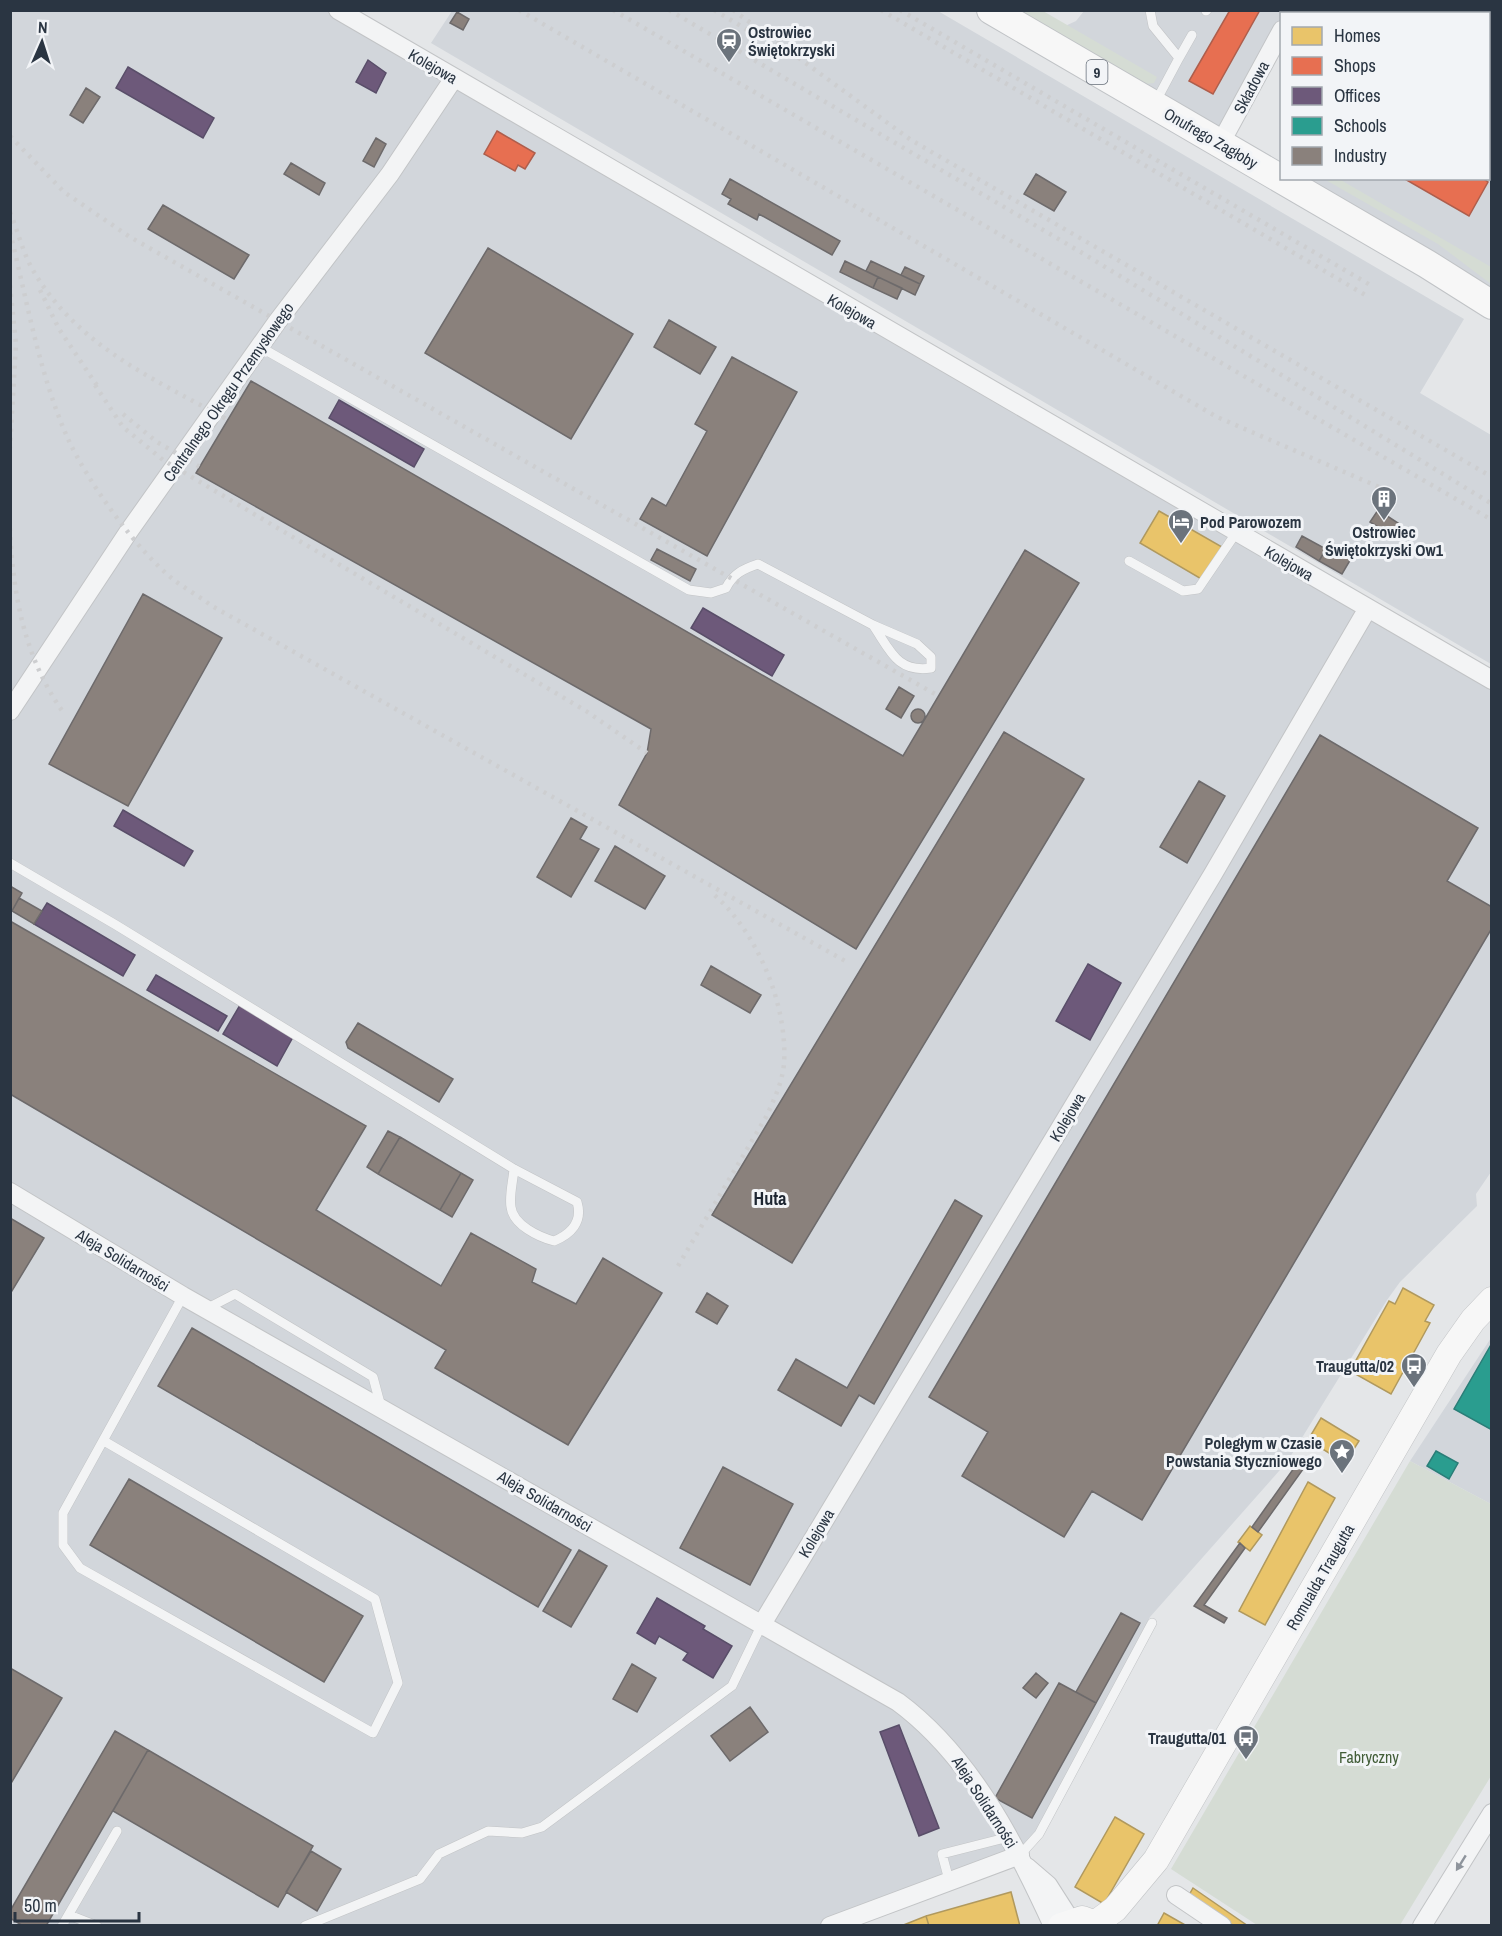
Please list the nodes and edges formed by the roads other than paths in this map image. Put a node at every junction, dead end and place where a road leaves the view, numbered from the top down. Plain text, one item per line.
1 (338, 10) edge
2 (991, 10) edge
3 (1150, 10) edge
4 (1280, 32) edge
5 (1192, 35) dead end
6 (1179, 58) junction
7 (454, 78) junction
8 (1154, 105) junction
9 (1220, 144) junction
10 (1280, 179) edge
11 (1282, 180) edge
12 (1491, 305) edge
13 (260, 347) junction
14 (1236, 533) junction
15 (1129, 561) dead end
16 (1368, 608) junction
17 (873, 625) junction
18 (1491, 681) edge
19 (10, 711) edge
20 (10, 863) edge
21 (514, 1169) junction
22 (10, 1192) edge
23 (183, 1296) junction
24 (1491, 1300) edge
25 (206, 1309) junction
26 (381, 1407) junction
27 (104, 1441) junction
28 (1152, 1623) dead end
29 (762, 1624) junction
30 (1491, 1813) edge
31 (117, 1831) dead end
32 (1008, 1837) junction
33 (1023, 1861) junction
34 (949, 1880) junction
35 (1176, 1895) dead end
36 (69, 1915) junction
37 (1061, 1924) edge
38 (1106, 1925) edge
39 (62, 1926) edge
40 (97, 1926) edge
41 (305, 1926) edge
42 (830, 1926) edge
43 (1222, 1926) edge
44 (1422, 1926) edge

1 - 7 street, Kolejowa
2 - 8 main road, Onufrego Zagłoby / 9
3 - 6 lane
4 - 9 street, Składowa
5 - 6 lane
6 - 8 lane
7 - 13 street, Centralnego Okręgu Przemysłowego
7 - 14 street, Kolejowa
8 - 9 main road, Onufrego Zagłoby / 9
9 - 10 main road, Onufrego Zagłoby / 9
11 - 12 main road, Onufrego Zagłoby / 9
13 - 17 lane
13 - 19 street, Centralnego Okręgu Przemysłowego
14 - 15 lane
14 - 16 street, Kolejowa
16 - 18 street, Kolejowa
16 - 29 street, Kolejowa
17 - 17 lane
20 - 21 lane
21 - 21 lane
22 - 23 street, Aleja Solidarności
23 - 25 street, Aleja Solidarności
23 - 27 lane
24 - 38 main road, Romualda Traugutta
25 - 26 street, Aleja Solidarności
25 - 26 lane
26 - 29 street, Aleja Solidarności
27 - 27 lane
28 - 33 lane
29 - 32 street, Aleja Solidarności
29 - 41 lane
30 -> 44 street
31 - 36 lane
32 - 33 street, Aleja Solidarności
32 - 34 lane
33 - 34 street
33 - 37 street, Aleja Solidarności
34 - 42 street
35 - 43 street
36 - 39 lane
36 - 40 lane
37 - 38 main road

